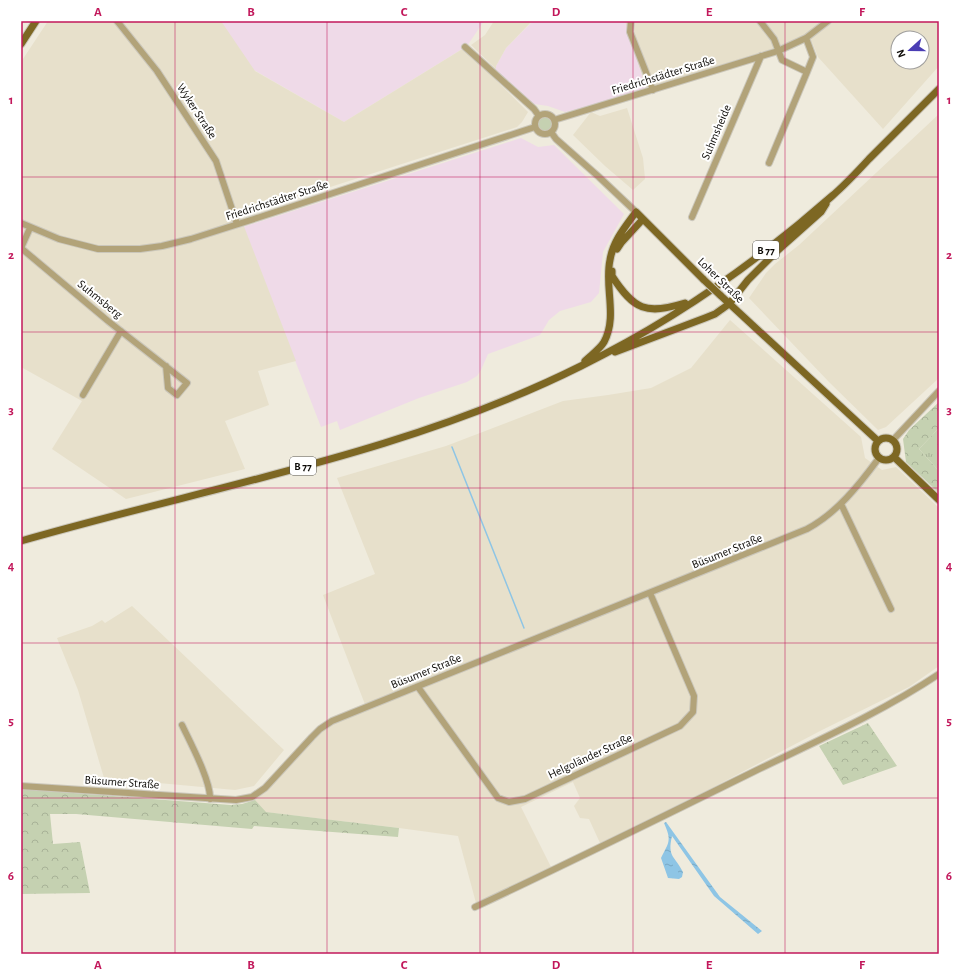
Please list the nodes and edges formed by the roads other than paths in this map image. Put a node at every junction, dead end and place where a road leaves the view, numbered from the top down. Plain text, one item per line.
1 (36, 21) edge
2 (117, 21) edge
3 (632, 21) edge
4 (760, 21) edge
5 (828, 21) edge
6 (806, 38) junction
7 (21, 44) edge
8 (465, 48) dead end
9 (778, 51) junction
10 (761, 56) junction
11 (808, 72) junction
12 (939, 88) edge
13 (653, 90) junction
14 (539, 116) junction
15 (554, 120) junction
16 (535, 127) junction
17 (551, 132) junction
18 (769, 163) dead end
19 (833, 195) junction
20 (636, 212) junction
21 (692, 217) dead end
22 (643, 219) junction
23 (22, 224) edge
24 (237, 224) junction
25 (30, 228) junction
26 (21, 248) edge
27 (695, 300) junction
28 (729, 304) junction
29 (121, 331) junction
30 (589, 362) junction
31 (166, 366) junction
32 (578, 368) junction
33 (939, 391) edge
34 (83, 395) dead end
35 (893, 440) junction
36 (878, 441) junction
37 (894, 457) junction
38 (879, 458) junction
39 (939, 500) edge
40 (841, 504) junction
41 (21, 541) edge
42 (650, 593) junction
43 (892, 610) dead end
44 (939, 674) edge
45 (418, 687) junction
46 (182, 725) dead end
47 (21, 786) edge
48 (210, 799) junction
49 (475, 906) dead end

1 - 7 main road
2 - 24 street, Wyker Straße
3 - 13 street
4 - 9 street
5 - 6 street, Friedrichstädter Straße
6 - 9 street, Friedrichstädter Straße
6 - 11 street
8 - 14 street
9 - 10 street, Friedrichstädter Straße
9 - 11 street
10 - 13 street, Friedrichstädter Straße
10 - 21 street, Suhmsheide
11 - 18 street
12 - 19 main road, B 77
13 - 15 street, Friedrichstädter Straße
14 - 15 street
14 - 16 street
15 - 17 street
16 - 17 street
16 - 24 street, Friedrichstädter Straße
17 - 20 street, Loher Straße
19 - 27 main road, B 77
19 - 28 main road
20 - 22 main road, Loher Straße
20 - 32 main road
22 - 27 main road
22 - 28 main road, Loher Straße, bridge
23 - 25 street, Friedrichstädter Straße
24 - 25 street, Friedrichstädter Straße
25 - 26 street, Suhmsberg
26 - 29 street, Suhmsberg
27 - 30 main road, B 77
28 - 30 main road
28 - 36 main road, Loher Straße
29 - 31 street, Suhmsberg
29 - 34 street
30 - 32 main road, B 77
31 - 31 street, Suhmsberg
32 - 41 main road, B 77
33 - 35 street
35 - 36 main road
35 - 37 main road
36 - 38 main road
37 - 38 main road
37 - 39 main road
38 - 40 street, Büsumer Straße
40 - 42 street, Büsumer Straße
40 - 43 street
42 - 45 street, Büsumer Straße
42 - 45 street, Helgoländer Straße
44 - 49 street
45 - 48 street, Büsumer Straße
46 - 48 street
47 - 48 street, Büsumer Straße

